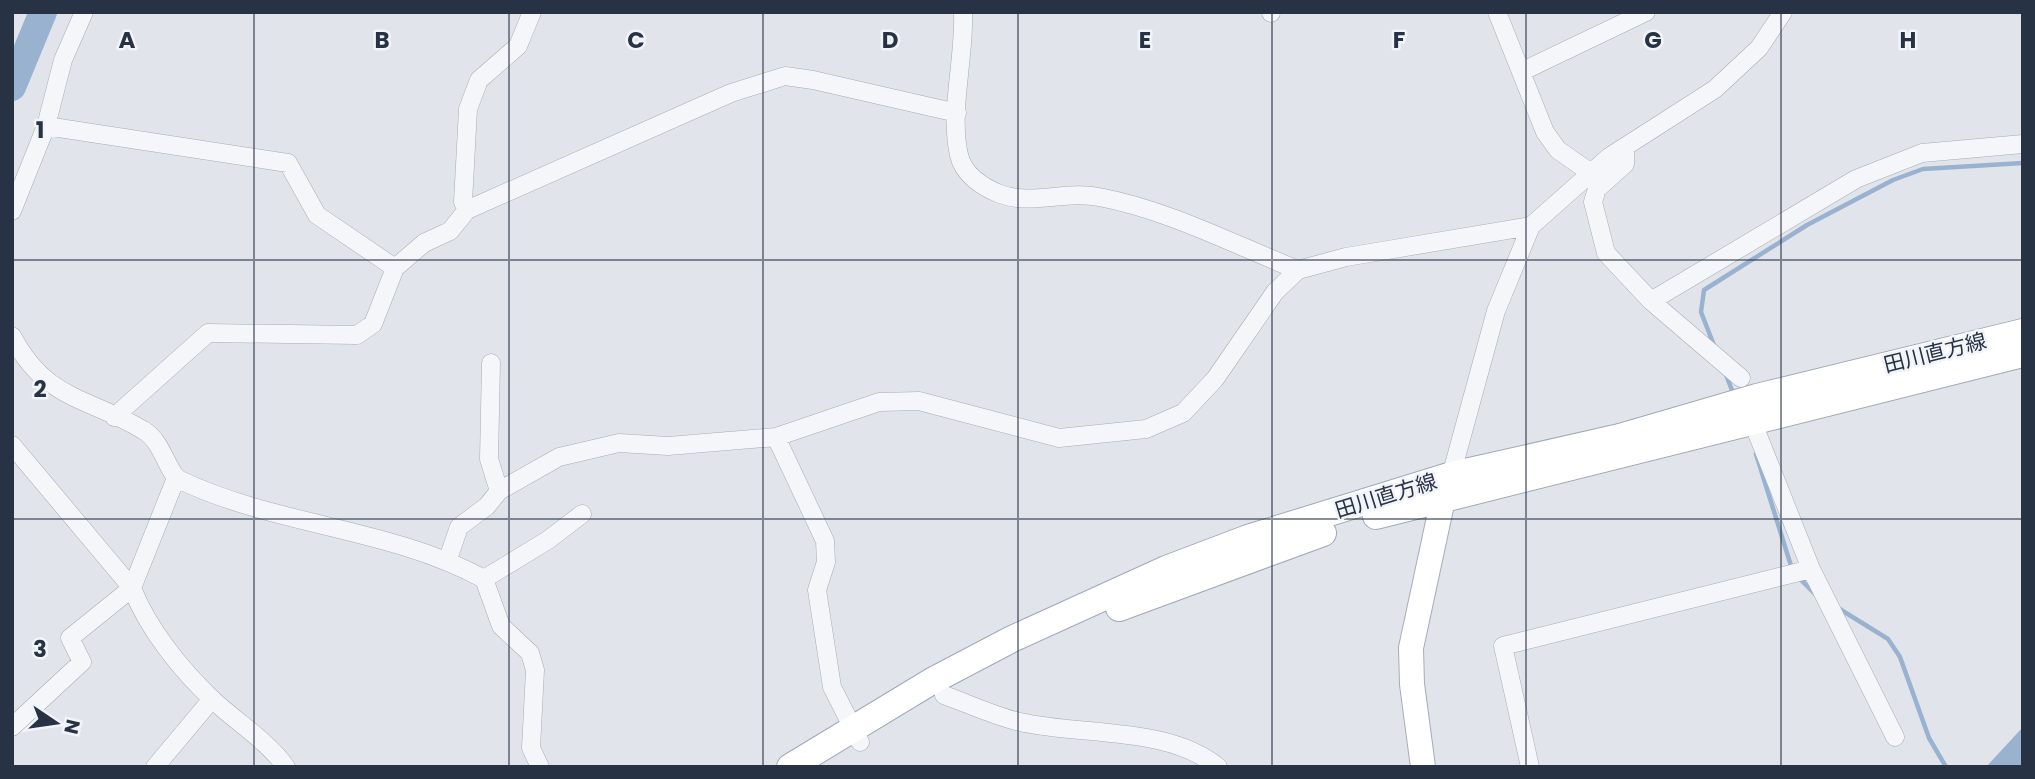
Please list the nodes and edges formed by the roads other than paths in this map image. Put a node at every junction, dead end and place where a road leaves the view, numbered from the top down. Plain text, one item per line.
1 (84, 12) edge
2 (532, 12) edge
3 (963, 12) edge
4 (1497, 12) edge
5 (1646, 12) edge
6 (1783, 12) edge
7 (1521, 72) junction
8 (957, 113) junction
9 (46, 126) junction
10 (2023, 144) edge
11 (1625, 148) junction
12 (1591, 173) junction
13 (12, 211) edge
14 (467, 211) junction
15 (1531, 226) junction
16 (396, 268) junction
17 (1298, 270) junction
18 (1651, 302) junction
19 (2023, 332) edge
20 (12, 337) edge
21 (2023, 354) edge
22 (491, 362) dead end
23 (1746, 400) junction
24 (114, 417) junction
25 (776, 437) junction
26 (12, 445) edge
27 (176, 478) junction
28 (1447, 487) junction
29 (499, 491) junction
30 (582, 514) dead end
31 (448, 559) junction
32 (1811, 569) junction
33 (484, 579) junction
34 (132, 588) junction
35 (944, 695) junction
36 (212, 699) junction
37 (12, 727) edge
38 (855, 735) junction
39 (1895, 737) dead end
40 (155, 767) edge
41 (286, 767) edge
42 (540, 767) edge
43 (790, 767) edge
44 (820, 767) edge
45 (1218, 767) edge
46 (1423, 767) edge
47 (1530, 767) edge

1 - 9 street
2 - 14 street
3 - 8 street
4 - 7 street
5 - 7 street
6 - 11 street
7 - 12 street
8 - 14 street
8 - 17 street
9 - 13 street
9 - 16 street
10 - 18 street
11 - 12 street
11 - 18 street
12 - 15 street
14 - 16 street
15 - 17 street
15 - 28 street
16 - 24 street
17 - 25 street
18 - 23 street
19 - 23 main road, 田川直方線
20 - 24 street
21 - 23 main road, 田川直方線
22 - 29 street
23 - 28 main road, 田川直方線
23 - 32 street
24 - 27 street
25 - 29 street
25 - 38 street
26 - 34 street
27 - 31 street
27 - 34 street
28 - 35 main road, 田川直方線
28 - 38 main road, 田川直方線
28 - 46 street
29 - 31 street
30 - 33 street
31 - 33 street
32 - 39 street
32 - 47 street
33 - 42 street
34 - 36 street
34 - 37 street
35 - 38 main road, 田川直方線
35 - 45 street
36 - 40 street
36 - 41 street
38 - 43 main road, 田川直方線
38 - 44 main road, 田川直方線

